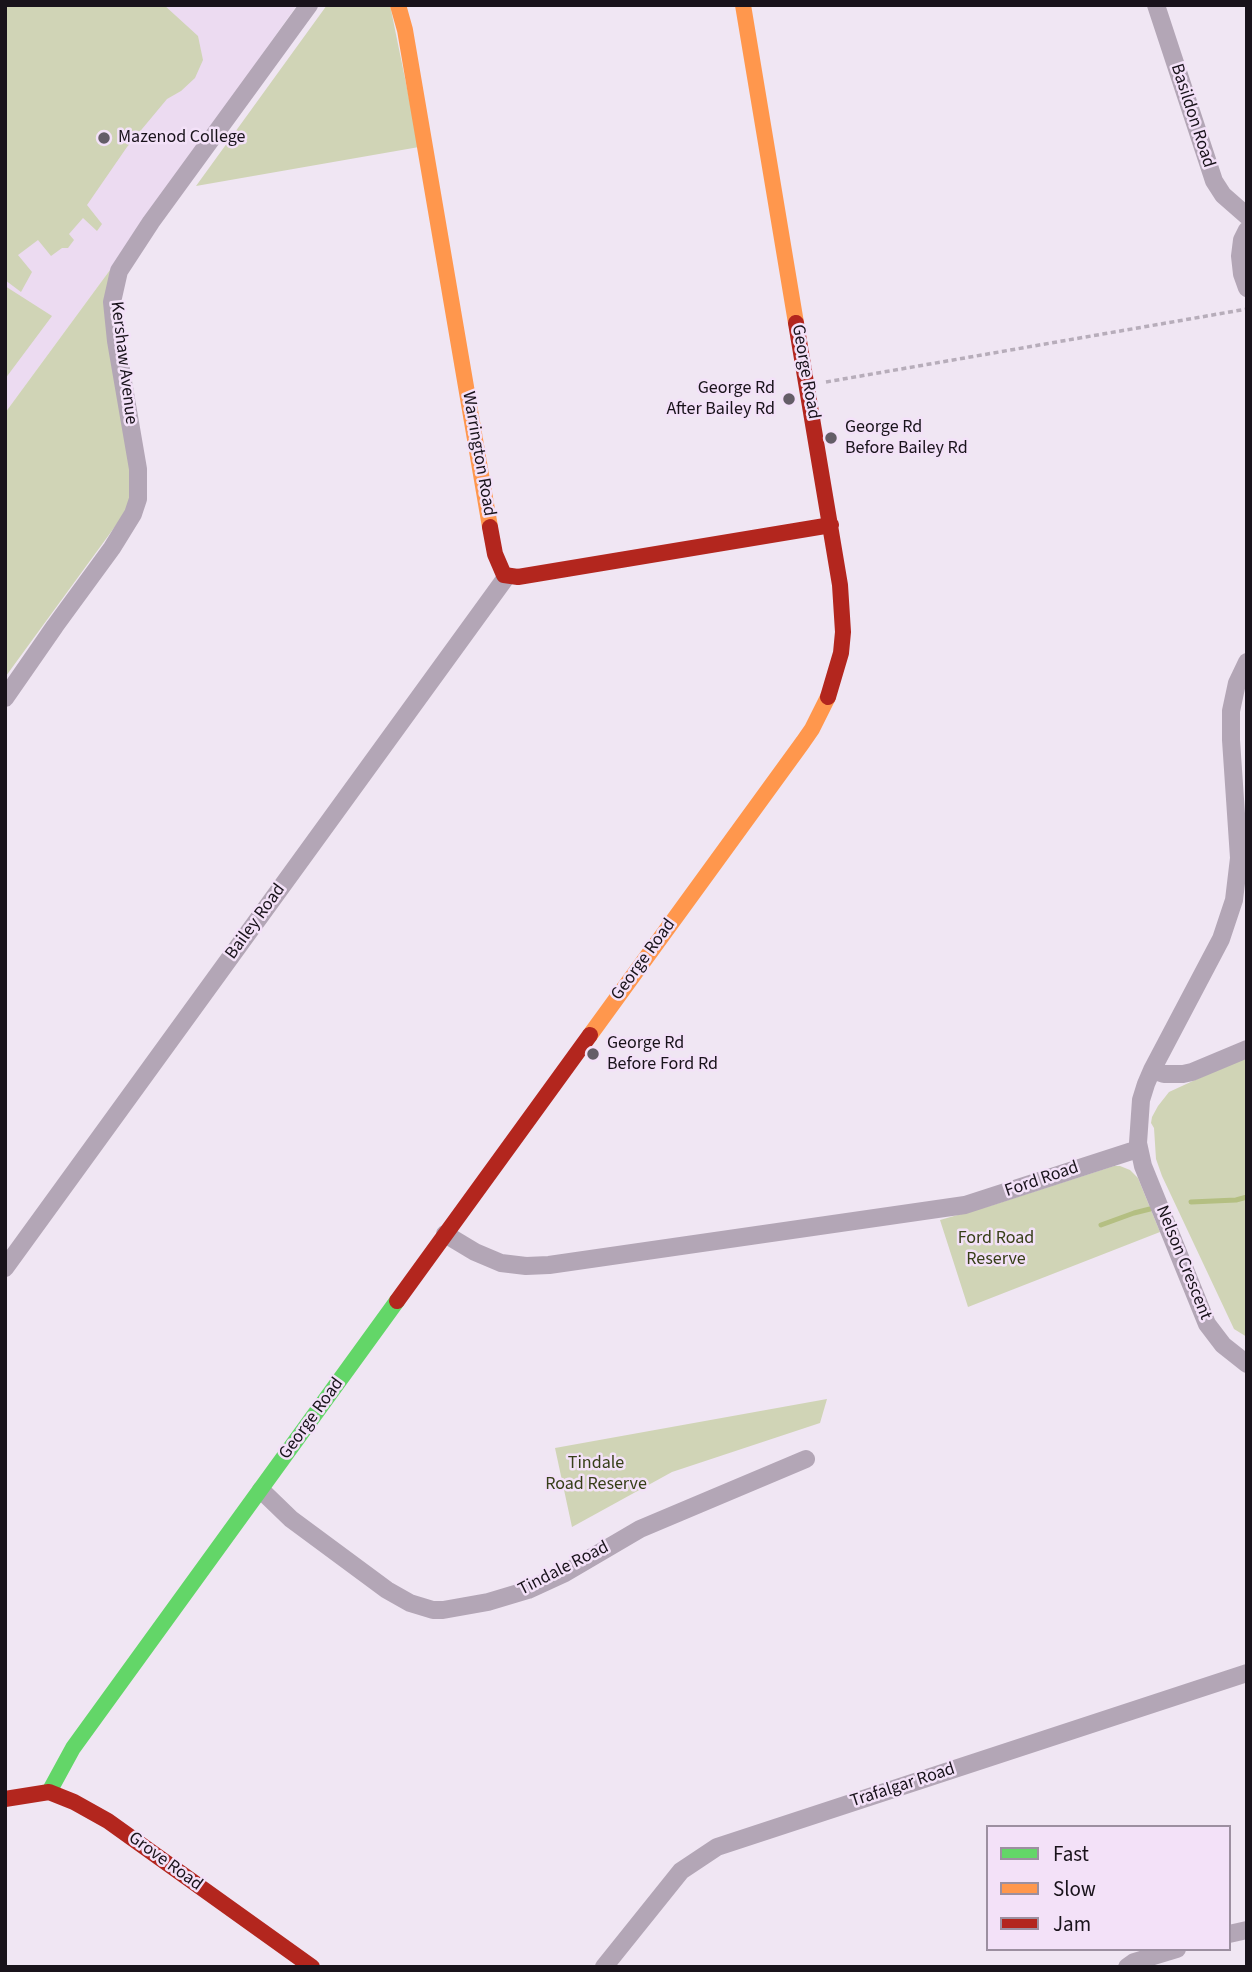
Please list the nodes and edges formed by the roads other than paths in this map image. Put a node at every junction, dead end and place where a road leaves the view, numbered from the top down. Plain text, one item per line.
1 (309, 5) edge
2 (398, 5) edge
3 (743, 5) edge
4 (1156, 5) edge
5 (1247, 216) edge
6 (1247, 230) edge
7 (1247, 288) edge
8 (831, 524) junction
9 (507, 576) junction
10 (1247, 662) edge
11 (5, 698) edge
12 (1247, 1049) edge
13 (1152, 1070) junction
14 (1138, 1149) junction
15 (445, 1234) junction
16 (5, 1268) edge
17 (1247, 1364) edge
18 (806, 1459) dead end
19 (261, 1490) junction
20 (1247, 1673) edge
21 (49, 1792) junction
22 (5, 1799) edge
23 (1170, 1951) edge
24 (313, 1967) edge
25 (604, 1967) edge
26 (1127, 1967) edge

1 - 11 street, Kershaw Avenue
2 - 9 street, Warrington Road
3 - 8 street, George Road
4 - 5 street, Basildon Road
6 - 7 street
8 - 9 street
8 - 15 street, George Road
9 - 16 street, Bailey Road
10 - 13 street
12 - 13 street
13 - 14 street
14 - 15 street, Ford Road
14 - 17 street, Nelson Crescent
15 - 19 street, George Road
18 - 19 street, Tindale Road
19 - 21 street, George Road
20 - 25 street, Trafalgar Road
21 - 22 street
21 - 24 street, Grove Road
23 - 26 street

